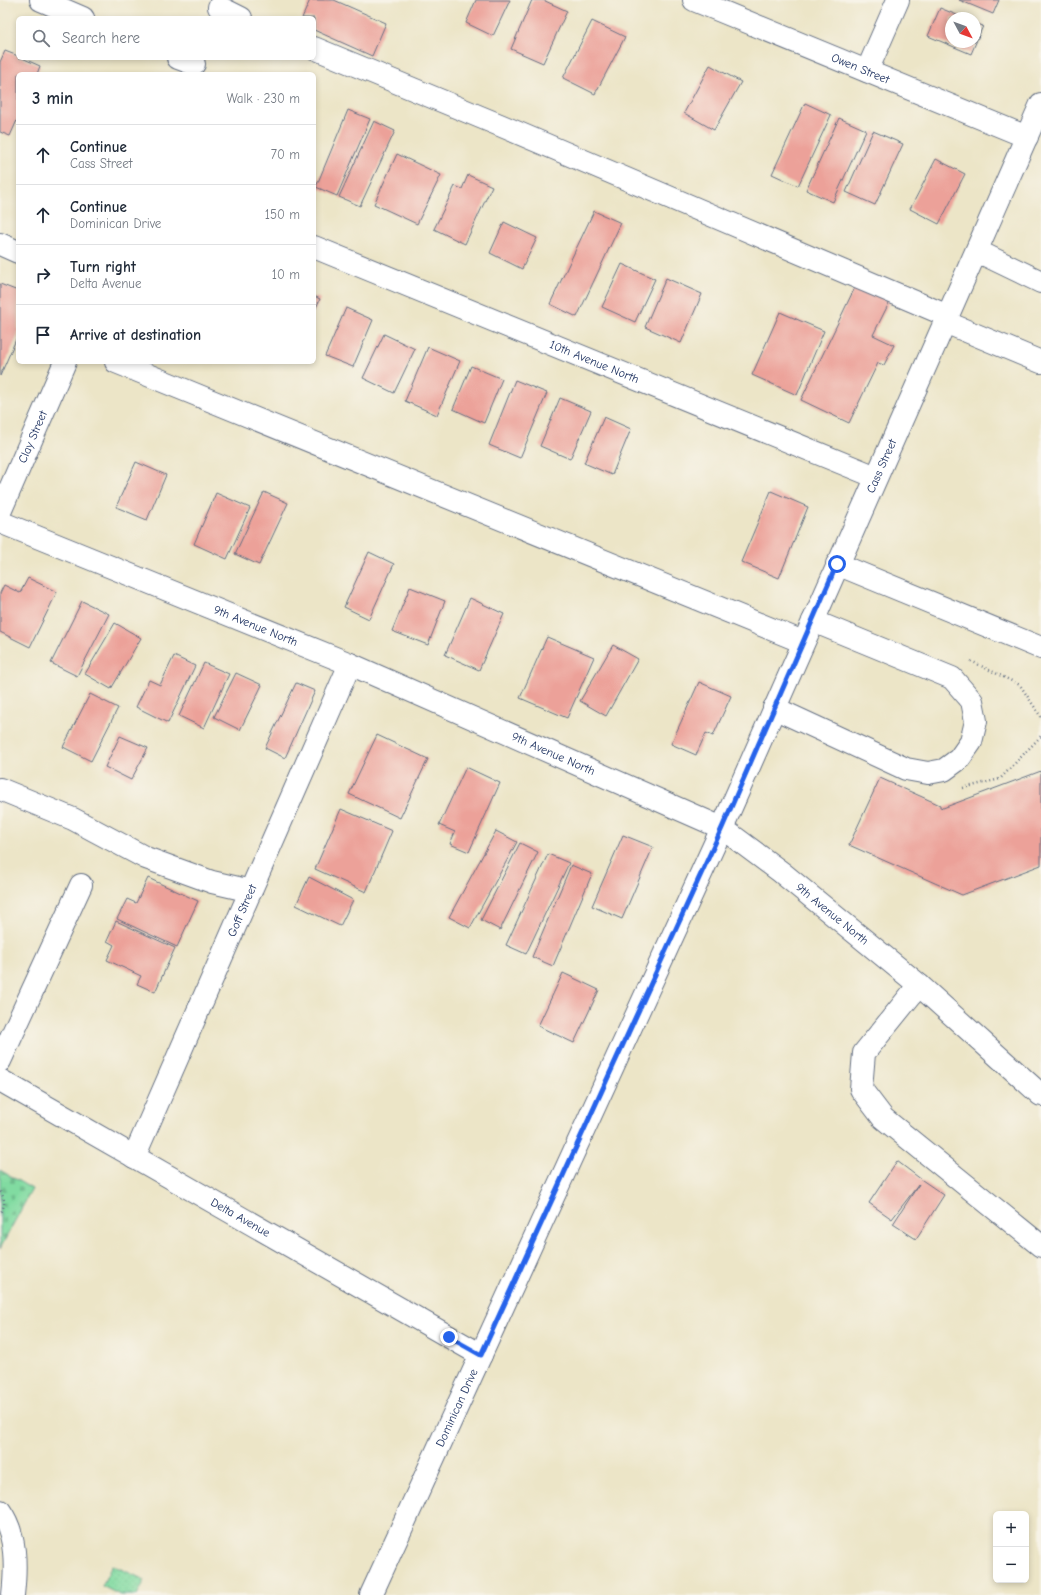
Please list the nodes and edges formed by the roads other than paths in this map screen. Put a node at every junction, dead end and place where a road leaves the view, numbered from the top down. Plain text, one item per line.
1 (41, 0) edge
2 (694, 0) edge
3 (898, 0) edge
4 (726, 6) edge
5 (218, 8) edge
6 (78, 16) edge
7 (236, 16) edge
8 (316, 49) edge
9 (867, 71) junction
10 (1041, 104) edge
11 (1027, 137) junction
12 (0, 244) edge
13 (316, 248) edge
14 (16, 251) edge
15 (977, 251) junction
16 (1041, 282) edge
17 (946, 319) junction
18 (1041, 362) edge
19 (64, 364) edge
20 (121, 364) edge
21 (876, 476) junction
22 (0, 512) edge
23 (0, 522) edge
24 (837, 564) junction
25 (812, 621) junction
26 (803, 642) junction
27 (1041, 648) edge
28 (350, 664) junction
29 (774, 708) junction
30 (0, 789) edge
31 (722, 828) junction
32 (81, 884) dead end
33 (251, 891) junction
34 (919, 985) junction
35 (0, 1061) edge
36 (0, 1080) edge
37 (1041, 1095) edge
38 (134, 1157) junction
39 (1041, 1246) edge
40 (481, 1355) junction
41 (0, 1511) edge
42 (13, 1595) edge
43 (371, 1595) edge

1 - 6 street
2 - 4 street, Owen Street
3 - 9 street
4 - 9 street, Owen Street
5 - 7 street
8 - 17 street
9 - 11 street, Owen Street
10 - 11 street, Cass Street
11 - 15 street, Cass Street
12 - 14 street
13 - 21 street, 10th Avenue North
15 - 16 street
15 - 17 street, Cass Street
17 - 18 street
17 - 21 street, Cass Street
19 - 22 street, Clay Street
20 - 26 street
21 - 24 street, Cass Street
23 - 28 street, 9th Avenue North
24 - 25 street, Cass Street
24 - 27 street
25 - 26 street, Cass Street
25 - 29 street
26 - 29 street, Cass Street
28 - 31 street, 9th Avenue North
28 - 33 street, Goff Street
29 - 31 street, Cass Street
30 - 33 street
31 - 34 street, 9th Avenue North
31 - 40 street, Dominican Drive
32 - 35 street
33 - 38 street, Goff Street
34 - 37 street, 9th Avenue North
34 - 39 street
36 - 38 street, Delta Avenue
38 - 40 street, Delta Avenue
40 - 43 street, Dominican Drive
41 - 42 street

